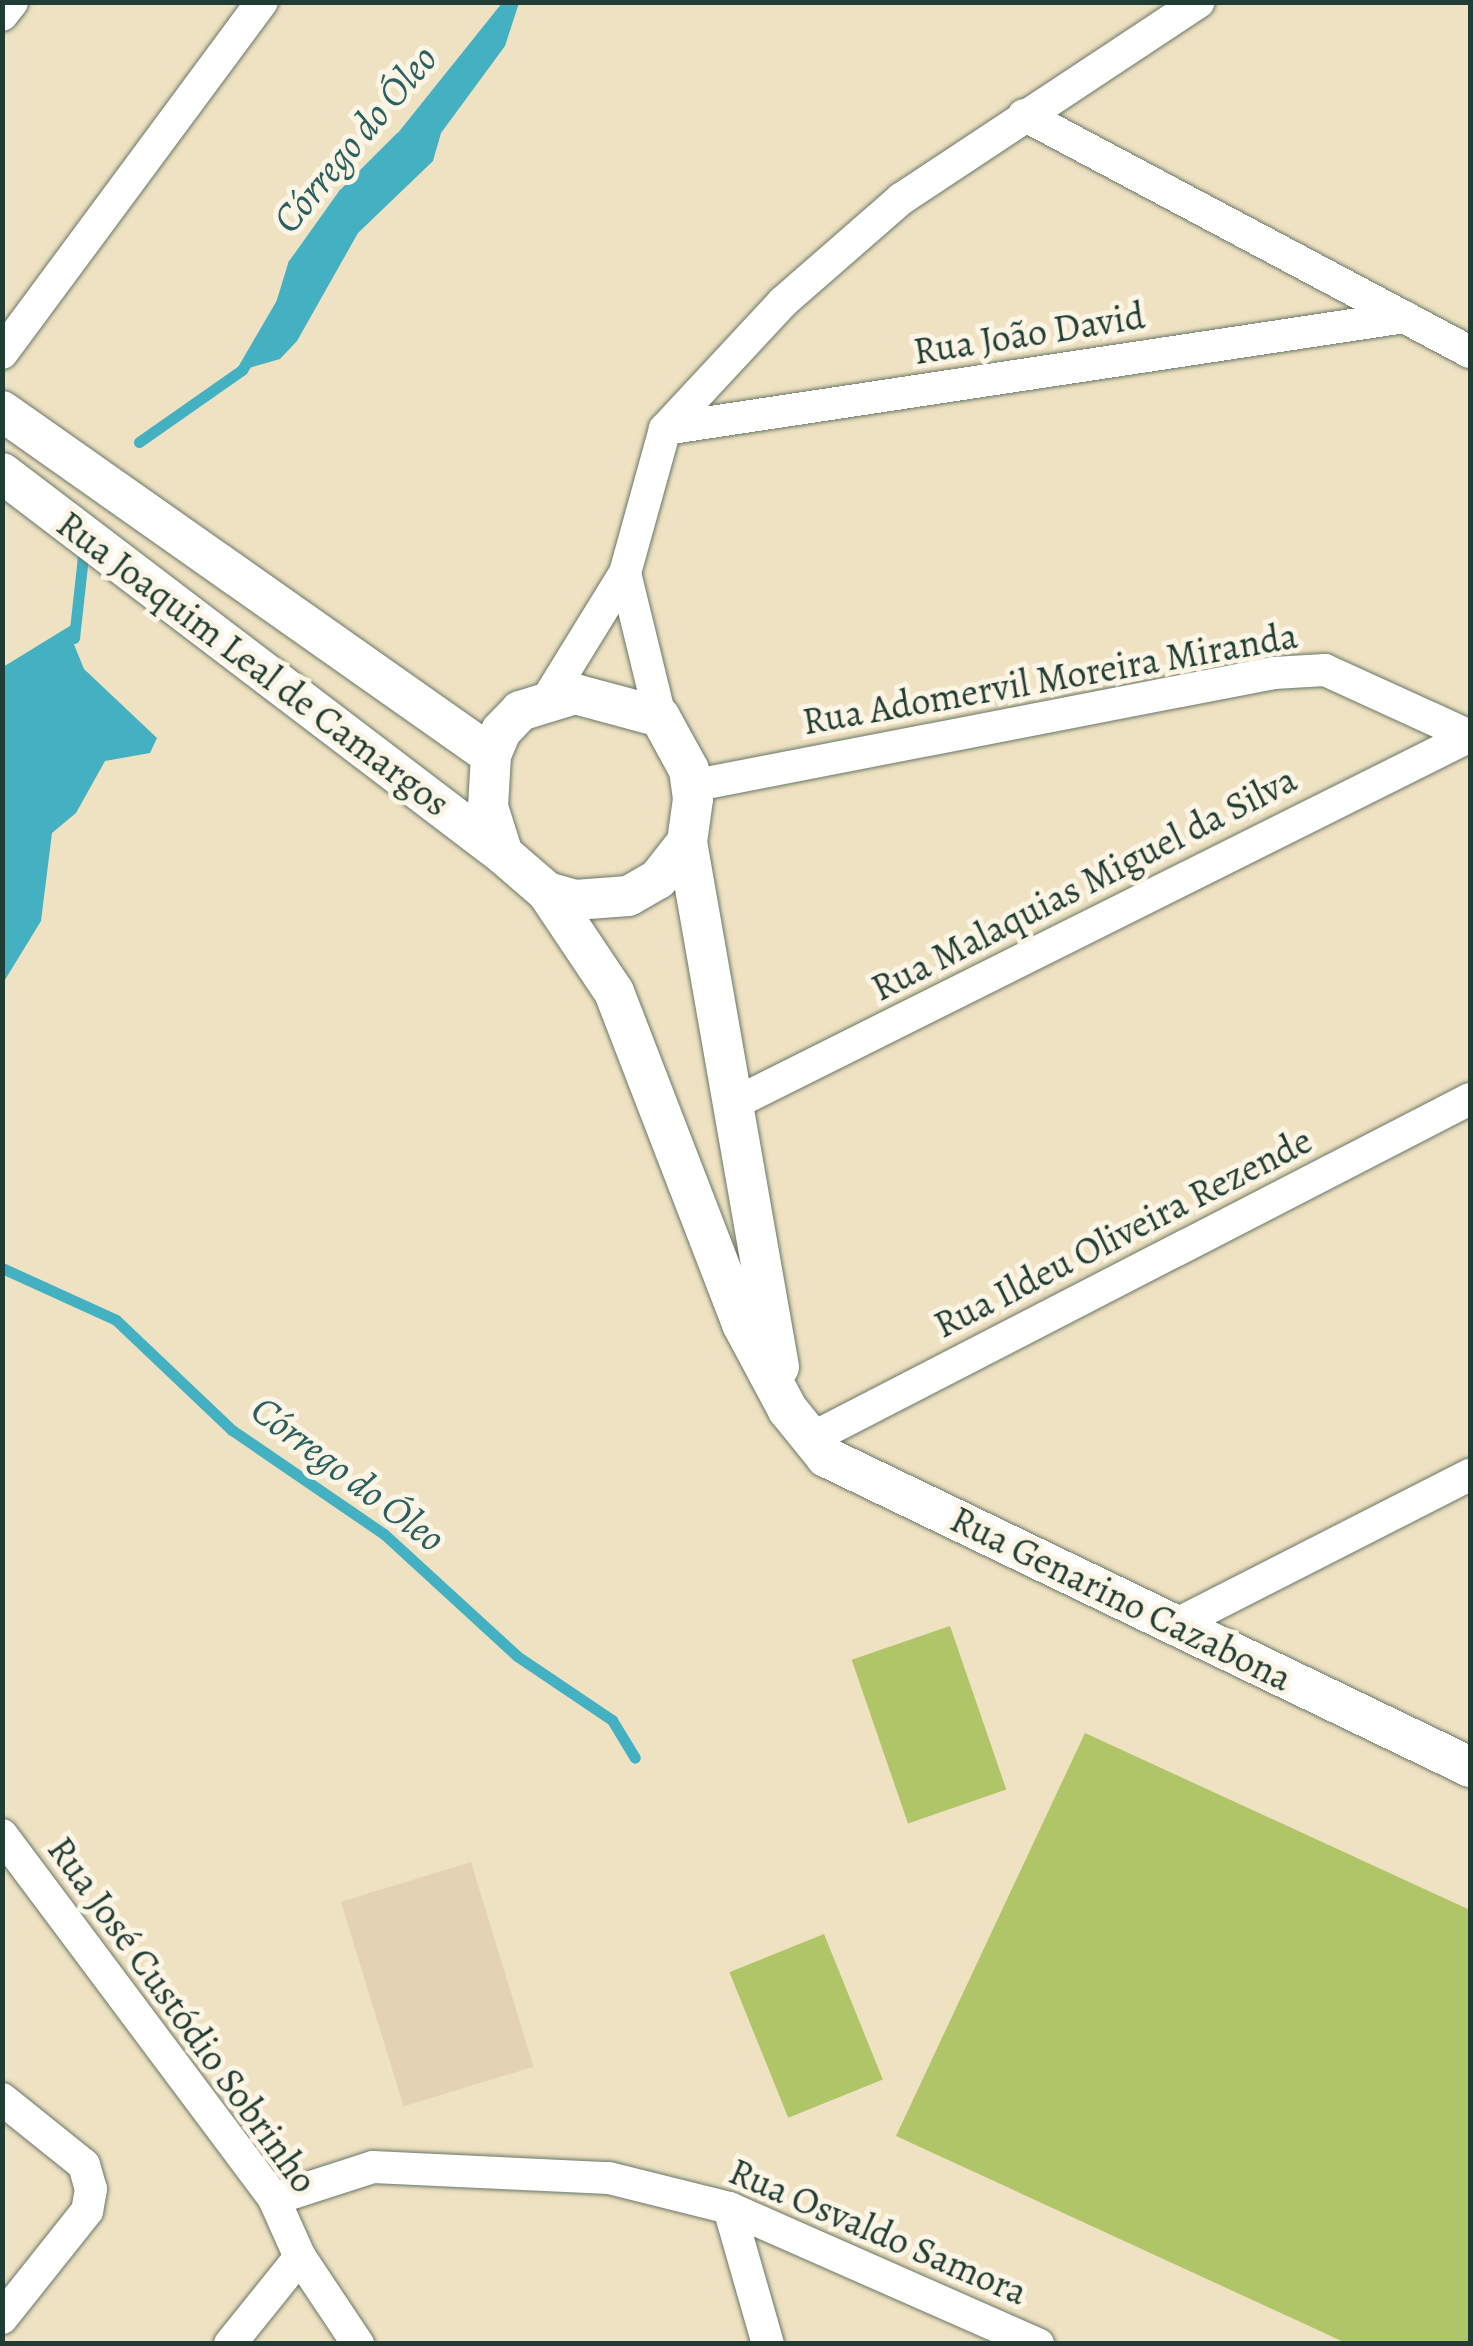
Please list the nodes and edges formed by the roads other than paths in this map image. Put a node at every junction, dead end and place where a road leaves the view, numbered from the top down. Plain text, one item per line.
1 (12, 2) edge
2 (262, 2) edge
3 (1200, 2) edge
4 (2, 14) edge
5 (1024, 115) junction
6 (1404, 317) junction
7 (1470, 352) edge
8 (2, 354) edge
9 (2, 411) edge
10 (665, 429) junction
11 (2, 473) edge
12 (625, 572) junction
13 (548, 698) junction
14 (660, 718) junction
15 (1470, 736) edge
16 (491, 755) junction
17 (691, 786) junction
18 (687, 842) junction
19 (503, 854) junction
20 (547, 892) junction
21 (1470, 1100) edge
22 (733, 1104) junction
23 (800, 1424) junction
24 (1470, 1475) edge
25 (1175, 1625) junction
26 (1470, 1767) edge
27 (2, 1835) edge
28 (2, 2099) edge
29 (274, 2200) junction
30 (729, 2208) junction
31 (300, 2257) junction
32 (2, 2318) edge
33 (230, 2344) edge
34 (358, 2344) edge
35 (768, 2344) edge
36 (1038, 2344) edge

1 - 4 street
2 - 8 street
3 - 5 street
5 - 6 street
5 - 10 street
6 - 7 street
6 - 10 street, Rua João David
9 - 16 street, Rua Joaquim Leal de Camargos
10 - 12 street
11 - 19 street, Rua Joaquim Leal de Camargos
12 - 13 street
12 - 14 street
13 - 14 street
13 - 16 street
14 - 17 street
15 - 17 street, Rua Adomervil Moreira Miranda
15 - 22 street, Rua Malaquias Miguel da Silva
16 - 19 street
17 - 18 street
18 - 20 street
18 - 22 street
19 - 20 street
20 - 23 street, Rua Genarino Cazabona
21 - 23 street, Rua Ildeu Oliveira Rezende
22 - 23 street
23 - 25 street, Rua Genarino Cazabona
24 - 25 street
25 - 26 street, Rua Genarino Cazabona
27 - 29 street, Rua José Custódio Sobrinho
28 - 32 street
29 - 30 street, Rua Osvaldo Samora
29 - 31 street, Rua José Custódio Sobrinho
30 - 35 street
30 - 36 street, Rua Osvaldo Samora
31 - 33 street
31 - 34 street, Rua José Custódio Sobrinho

